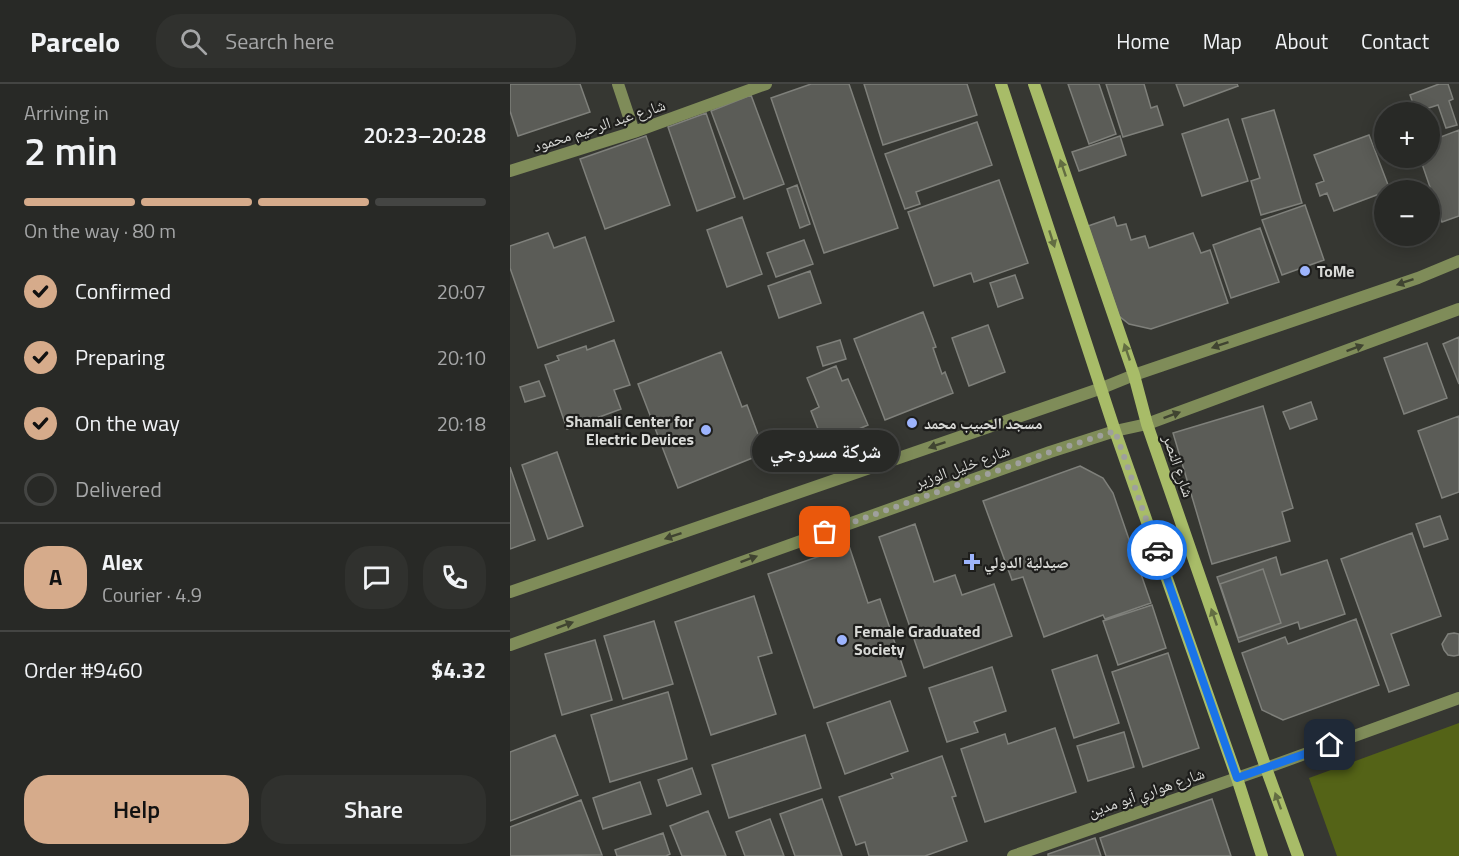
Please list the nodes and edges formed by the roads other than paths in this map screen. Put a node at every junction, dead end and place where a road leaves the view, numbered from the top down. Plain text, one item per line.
1 (618, 84) edge
2 (766, 84) edge
3 (1001, 84) edge
4 (1034, 84) edge
5 (634, 132) junction
6 (510, 171) edge
7 (1459, 261) edge
8 (1459, 309) edge
9 (1134, 375) junction
10 (1102, 388) junction
11 (1147, 424) junction
12 (1115, 431) junction
13 (510, 592) edge
14 (510, 645) edge
15 (1459, 698) edge
16 (1266, 768) junction
17 (1237, 778) junction
18 (1013, 856) edge
19 (1262, 856) edge
20 (1298, 856) edge

1 - 5 street
2 - 5 street, شارع عبد الرحيم محمود
3 -> 10 main road
9 -> 4 main road, شارع النصر
5 - 6 street, شارع عبد الرحيم محمود
7 -> 9 street, شارع خليل الوزير
11 -> 8 street, شارع خليل الوزير
9 - 10 street, شارع خليل الوزير
9 - 11 main road, شارع النصر
10 - 12 main road
10 -> 13 street, شارع خليل الوزير
11 - 12 street, شارع خليل الوزير
16 -> 11 main road, شارع النصر
14 -> 12 street, شارع خليل الوزير
12 - 17 main road
15 - 16 street, شارع هواري أبو مدين
16 - 17 street, شارع هواري أبو مدين
20 -> 16 main road, شارع النصر
17 - 18 street, شارع هواري أبو مدين
17 - 19 main road

